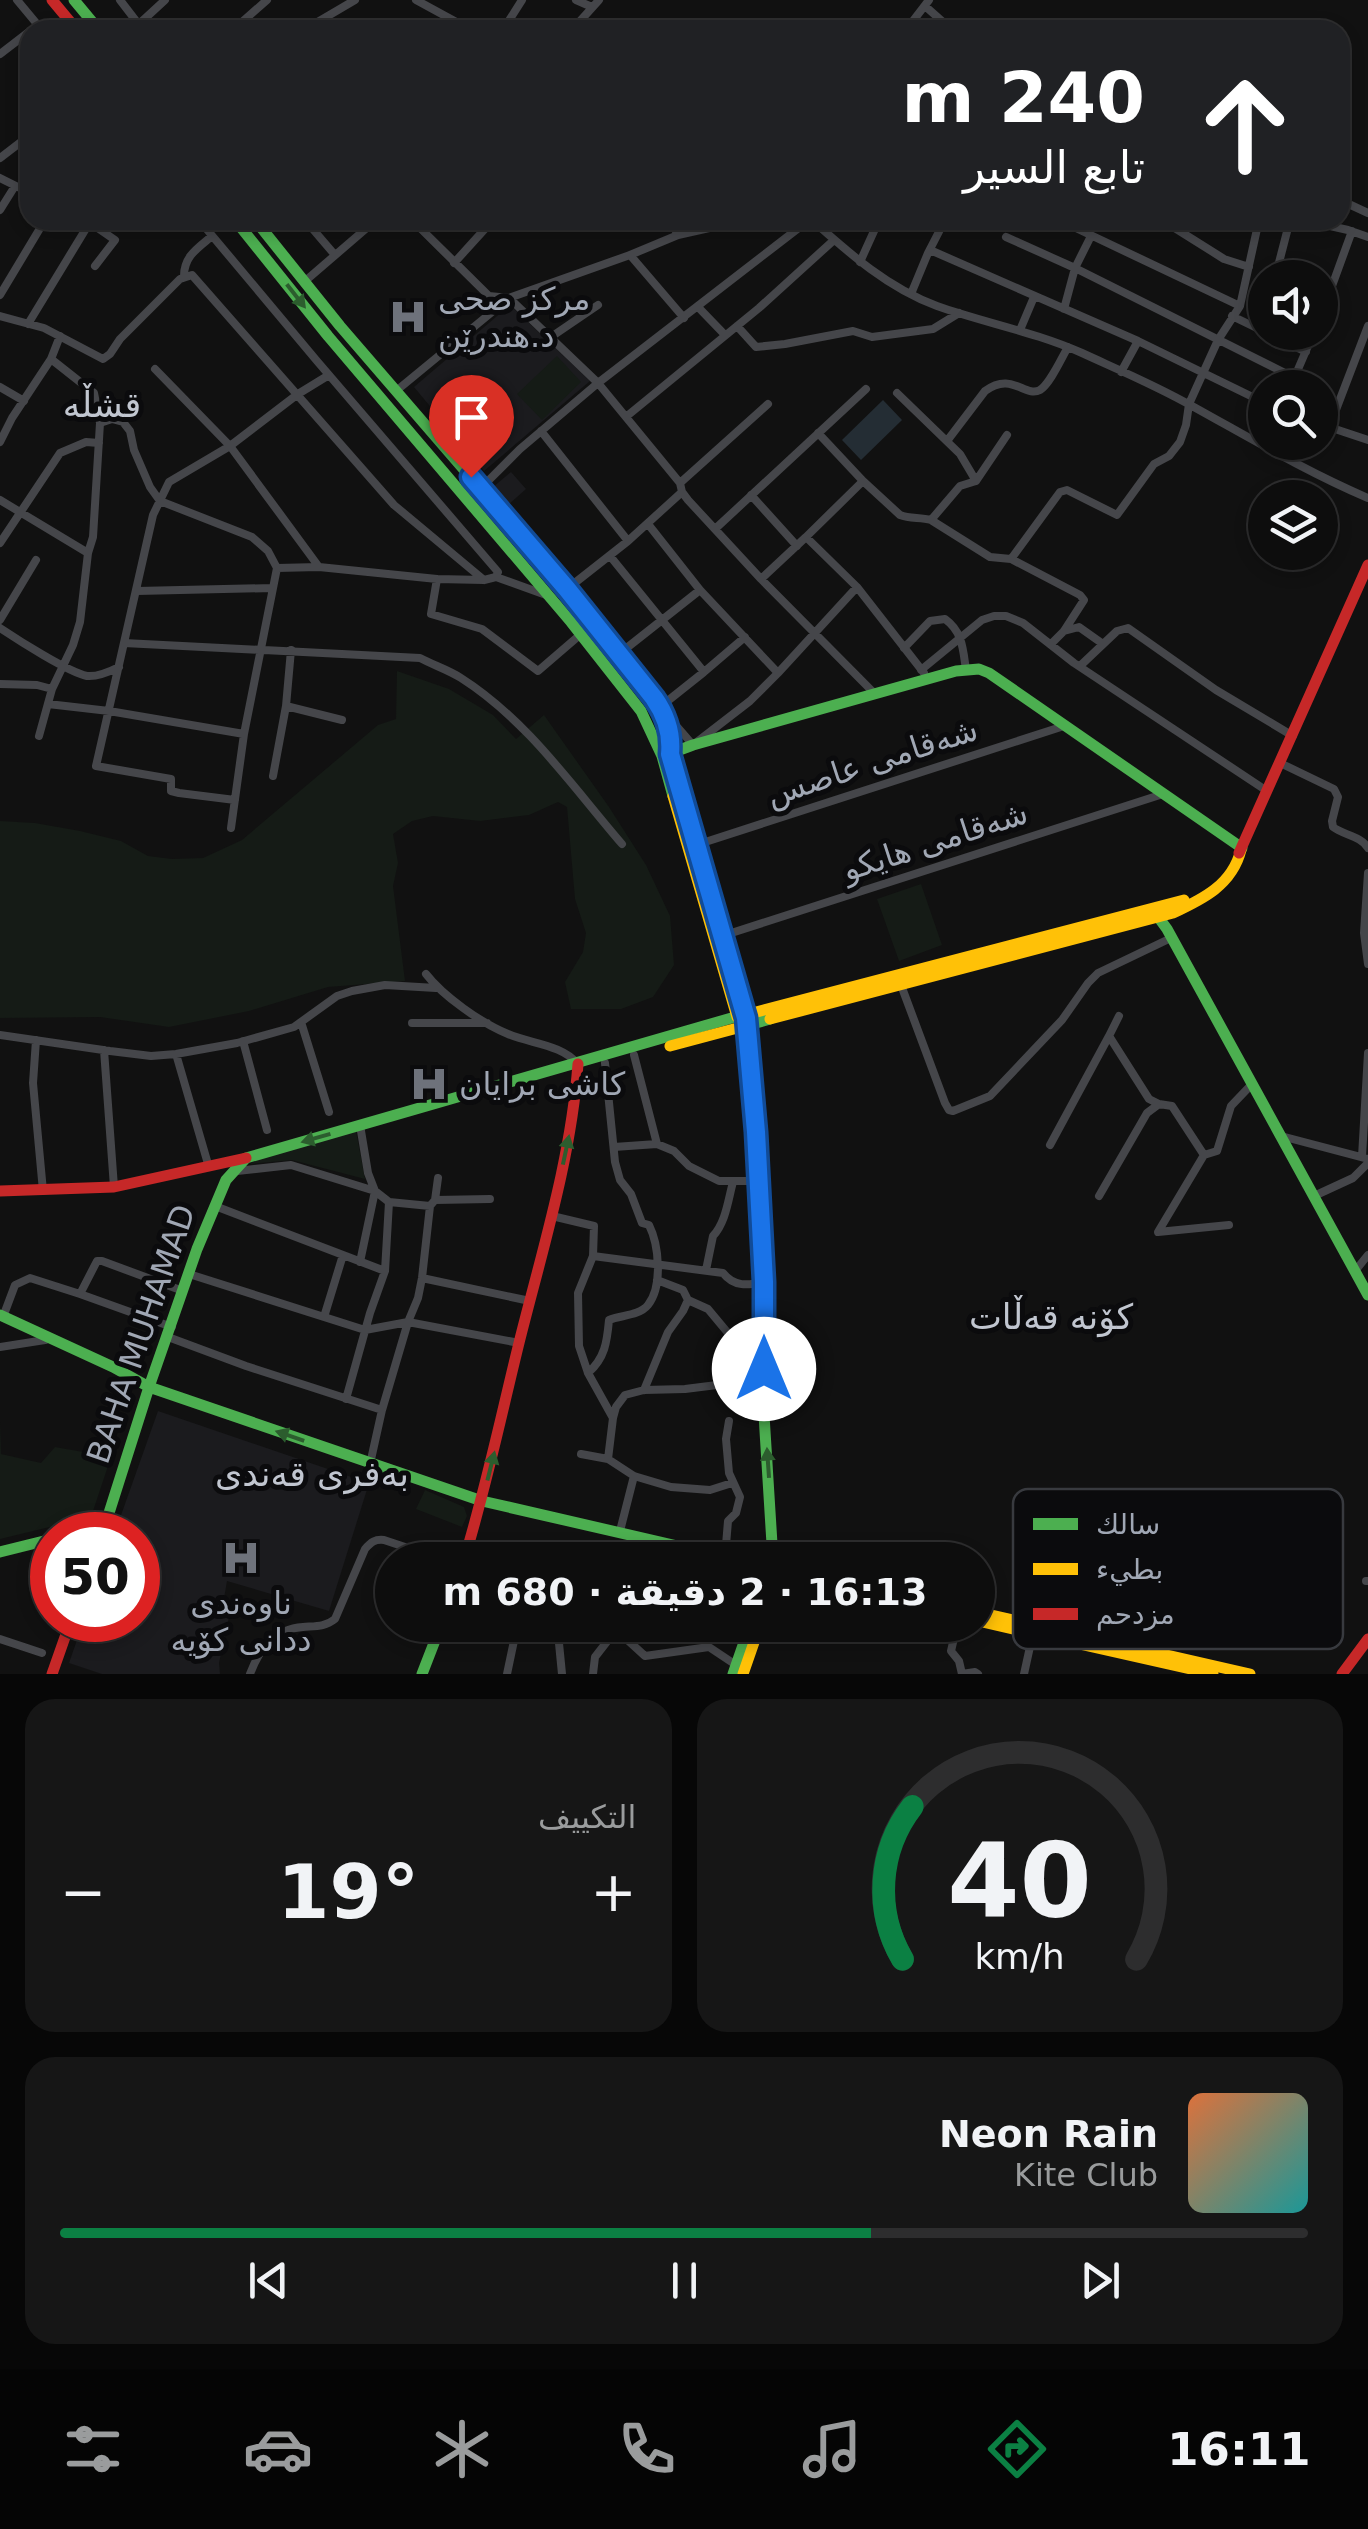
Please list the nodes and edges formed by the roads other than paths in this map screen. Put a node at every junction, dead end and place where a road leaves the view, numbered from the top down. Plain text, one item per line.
1 (52, 0) edge
2 (74, 0) edge
3 (120, 0) edge
4 (165, 0) edge
5 (267, 0) edge
6 (355, 0) edge
7 (416, 0) edge
8 (576, 0) edge
9 (595, 4) edge
10 (69, 20) edge
11 (91, 20) edge
12 (136, 20) edge
13 (147, 20) edge
14 (246, 20) edge
15 (321, 20) edge
16 (453, 20) edge
17 (20, 143) edge
18 (0, 158) edge
19 (0, 178) edge
20 (15, 186) junction
21 (20, 188) edge
22 (0, 210) edge
23 (39, 230) edge
24 (84, 230) edge
25 (104, 230) edge
26 (208, 230) edge
27 (243, 230) edge
28 (263, 230) edge
29 (314, 230) edge
30 (364, 230) edge
31 (422, 230) edge
32 (484, 230) edge
33 (676, 230) edge
34 (697, 230) edge
35 (798, 230) edge
36 (822, 230) edge
37 (875, 230) edge
38 (940, 230) edge
39 (1079, 230) edge
40 (1178, 230) edge
41 (1256, 230) edge
42 (1287, 230) edge
43 (1344, 230) edge
44 (1352, 232) junction
45 (678, 234) junction
46 (212, 236) junction
47 (1091, 236) junction
48 (1006, 237) dead end
49 (1368, 237) edge
50 (834, 240) junction
51 (930, 250) junction
52 (335, 255) junction
53 (630, 255) junction
54 (1250, 260) edge
55 (1280, 260) edge
56 (860, 262) junction
57 (454, 263) junction
58 (95, 266) dead end
59 (1248, 266) edge
60 (1075, 268) junction
61 (1248, 270) edge
62 (1338, 270) edge
63 (184, 276) junction
64 (304, 282) junction
65 (0, 294) edge
66 (911, 294) junction
67 (509, 298) junction
68 (1034, 298) junction
69 (598, 306) dead end
70 (1240, 306) junction
71 (698, 307) junction
72 (1064, 309) junction
73 (959, 313) junction
74 (331, 314) junction
75 (0, 316) edge
76 (1232, 316) junction
77 (684, 318) junction
78 (28, 324) junction
79 (1248, 324) edge
80 (320, 326) junction
81 (737, 326) junction
82 (1368, 326) edge
83 (1020, 330) junction
84 (60, 336) junction
85 (725, 336) junction
86 (552, 337) junction
87 (1218, 340) junction
88 (1138, 341) junction
89 (1068, 347) junction
90 (1302, 350) edge
91 (1306, 352) joint
92 (51, 359) junction
93 (155, 369) dead end
94 (1270, 370) edge
95 (1298, 370) edge
96 (1121, 372) junction
97 (1204, 373) junction
98 (329, 375) junction
99 (598, 383) junction
100 (0, 387) edge
101 (866, 389) dead end
102 (396, 391) junction
103 (298, 394) junction
104 (898, 394) dead end
105 (1248, 395) edge
106 (1338, 396) edge
107 (24, 401) junction
108 (768, 404) dead end
109 (1189, 404) junction
110 (626, 416) junction
111 (100, 423) junction
112 (1338, 430) edge
113 (541, 431) junction
114 (818, 433) junction
115 (1248, 434) edge
116 (1007, 435) dead end
117 (1, 438) edge
118 (1368, 440) edge
119 (948, 441) junction
120 (98, 443) junction
121 (230, 446) junction
122 (1293, 460) edge
123 (976, 480) junction
124 (863, 481) junction
125 (481, 488) junction
126 (682, 488) junction
127 (751, 495) junction
128 (1368, 498) edge
129 (0, 500) edge
130 (160, 501) junction
131 (20, 512) junction
132 (931, 520) junction
133 (648, 524) junction
134 (715, 528) junction
135 (806, 537) junction
136 (628, 541) junction
137 (0, 543) edge
138 (797, 546) junction
139 (88, 553) junction
140 (514, 553) junction
141 (610, 556) junction
142 (1011, 559) junction
143 (36, 560) dead end
144 (1368, 565) edge
145 (319, 567) junction
146 (277, 568) junction
147 (497, 574) junction
148 (437, 578) junction
149 (761, 579) junction
150 (484, 580) junction
151 (856, 587) junction
152 (272, 588) junction
153 (567, 589) junction
154 (700, 590) junction
155 (137, 591) junction
156 (550, 597) junction
157 (0, 620) edge
158 (662, 620) junction
159 (0, 628) edge
160 (1064, 631) junction
161 (814, 632) junction
162 (580, 634) junction
163 (960, 636) junction
164 (745, 638) junction
165 (124, 643) junction
166 (1050, 644) junction
167 (1104, 644) junction
168 (904, 648) junction
169 (261, 649) junction
170 (291, 650) junction
171 (619, 654) junction
172 (64, 665) junction
173 (1080, 666) junction
174 (118, 667) junction
175 (966, 670) junction
176 (704, 672) junction
177 (778, 672) junction
178 (925, 674) junction
179 (0, 684) edge
180 (52, 689) junction
181 (874, 694) junction
182 (48, 704) junction
183 (286, 706) junction
184 (660, 707) junction
185 (109, 711) junction
186 (646, 719) junction
187 (342, 720) dead end
188 (1064, 726) junction
189 (244, 734) junction
190 (40, 736) dead end
191 (1292, 736) junction
192 (693, 745) junction
193 (666, 755) junction
194 (1280, 763) junction
195 (274, 776) dead end
196 (1267, 791) junction
197 (1163, 794) junction
198 (235, 800) junction
199 (232, 828) dead end
200 (622, 844) dead end
201 (696, 845) junction
202 (1368, 848) edge
203 (1241, 849) junction
204 (1368, 873) edge
205 (1162, 919) junction
206 (722, 936) junction
207 (1368, 964) edge
208 (426, 974) dead end
209 (902, 985) junction
210 (436, 988) junction
211 (1119, 1016) dead end
212 (742, 1019) junction
213 (302, 1022) junction
214 (412, 1023) dead end
215 (487, 1023) junction
216 (0, 1034) edge
217 (1109, 1036) junction
218 (36, 1040) junction
219 (243, 1041) junction
220 (104, 1050) junction
221 (1368, 1053) edge
222 (176, 1054) junction
223 (634, 1055) junction
224 (606, 1063) junction
225 (578, 1068) junction
226 (1252, 1084) junction
227 (1159, 1104) junction
228 (330, 1112) dead end
229 (360, 1125) junction
230 (267, 1130) dead end
231 (1281, 1136) junction
232 (657, 1144) junction
233 (1050, 1145) dead end
234 (614, 1147) junction
235 (1204, 1156) junction
236 (246, 1158) junction
237 (1366, 1160) edge
238 (208, 1164) junction
239 (232, 1172) junction
240 (438, 1178) dead end
241 (758, 1181) junction
242 (732, 1182) junction
243 (114, 1187) junction
244 (0, 1190) edge
245 (42, 1191) junction
246 (375, 1191) junction
247 (1099, 1196) dead end
248 (1314, 1196) junction
249 (490, 1199) dead end
250 (389, 1202) junction
251 (433, 1203) junction
252 (215, 1206) junction
253 (552, 1216) junction
254 (1228, 1225) dead end
255 (343, 1256) junction
256 (594, 1256) junction
257 (1368, 1256) edge
258 (360, 1262) junction
259 (658, 1264) junction
260 (706, 1270) junction
261 (1355, 1271) junction
262 (385, 1272) junction
263 (189, 1274) junction
264 (422, 1278) junction
265 (657, 1280) junction
266 (764, 1282) junction
267 (183, 1291) junction
268 (80, 1294) junction
269 (1368, 1294) edge
270 (688, 1300) junction
271 (530, 1301) junction
272 (2, 1316) edge
273 (324, 1317) junction
274 (408, 1322) junction
275 (365, 1330) junction
276 (170, 1332) junction
277 (46, 1340) junction
278 (519, 1343) junction
279 (764, 1343) junction
280 (0, 1347) edge
281 (588, 1373) junction
282 (149, 1387) junction
283 (644, 1390) junction
284 (764, 1395) junction
285 (346, 1398) junction
286 (382, 1410) junction
287 (613, 1418) junction
288 (729, 1421) dead end
289 (581, 1454) dead end
290 (608, 1460) junction
291 (370, 1464) junction
292 (634, 1476) junction
293 (732, 1483) junction
294 (482, 1501) junction
295 (109, 1512) edge
296 (620, 1531) junction
297 (390, 1542) edge
298 (469, 1542) edge
299 (665, 1542) edge
300 (729, 1542) edge
301 (773, 1542) edge
302 (30, 1544) edge
303 (0, 1552) edge
304 (0, 1638) edge
305 (1368, 1639) edge
306 (63, 1642) edge
307 (434, 1642) edge
308 (514, 1642) edge
309 (559, 1642) edge
310 (604, 1642) edge
311 (629, 1642) edge
312 (745, 1642) edge
313 (752, 1642) edge
314 (953, 1642) edge
315 (1029, 1649) edge
316 (1102, 1649) edge
317 (1140, 1649) edge
318 (42, 1654) dead end
319 (737, 1671) edge
320 (1208, 1673) edge
321 (52, 1674) edge
322 (250, 1674) edge
323 (422, 1674) edge
324 (507, 1674) edge
325 (562, 1674) edge
326 (593, 1674) edge
327 (962, 1674) edge
328 (978, 1674) edge
329 (1024, 1674) edge
330 (1250, 1674) edge
331 (1342, 1674) edge

1 - 10 main road
2 - 11 main road
3 - 12 street
4 - 13 street
5 - 14 street
6 - 15 street
7 - 16 street
8 - 9 street
17 - 18 street
19 - 20 street
20 - 21 street
20 - 22 street
23 - 65 street
24 - 78 street
25 - 58 street
26 - 46 street
27 -> 80 main road
28 - 64 main road
29 - 52 street
30 - 52 street
31 - 57 street
32 - 57 street
33 - 45 street
34 - 45 street
35 - 71 street
36 - 50 street
37 - 56 street
38 - 51 street
39 - 47 street
40 - 59 street
41 - 54 street
42 - 55 street
43 - 44 street
44 - 49 street
44 - 62 street
45 - 53 street
46 - 63 street
46 - 98 street
47 - 60 street
47 - 70 street
48 - 60 street
50 - 56 street
50 - 81 street
51 - 66 street
51 - 68 street
52 - 64 street
53 - 67 street
53 - 77 street
56 - 66 street
57 - 67 street
60 - 72 street
60 - 87 street
61 - 70 street
63 - 84 street
63 - 103 street
64 - 74 main road
66 - 73 street
67 - 86 street
67 - 102 street
68 - 72 street
68 - 83 street
69 - 86 street
70 - 76 street
71 - 77 street
71 - 85 street
72 - 88 street
73 - 81 street
73 - 83 street
74 - 80 main road
74 - 102 main road
75 - 78 street
76 - 79 street
76 - 87 street
77 - 99 street
78 - 84 street
80 - 140 main road
81 - 85 street
82 - 106 street
83 - 89 street
84 - 92 street
85 - 110 street
86 - 99 street
87 - 94 street
87 - 97 street
88 - 96 street
88 - 97 street
89 - 96 street
89 - 119 street
90 - 91 street
91 - 95 street
92 - 107 street
92 - 111 street
93 - 121 street
96 - 109 street
97 - 105 street
97 - 109 street
98 - 103 street
98 - 147 street
99 - 110 street
99 - 113 street
100 - 107 street
101 - 114 street
102 - 125 main road
103 - 121 street
103 - 150 street
104 - 119 street
107 - 117 street
108 - 126 street
109 - 115 street
109 - 142 street
110 - 126 street
111 - 120 street
111 - 130 street
112 - 118 street
113 - 125 street
113 - 136 street
114 - 124 street
114 - 127 street
116 - 123 street
119 - 123 street
120 - 131 street
120 - 139 street
121 - 130 street
121 - 145 street
122 - 128 street
123 - 132 street
124 - 132 street
124 - 135 street
125 - 153 main road
126 - 133 street
126 - 134 street
127 - 134 street
127 - 138 street
129 - 131 street
130 - 146 street
130 - 155 street
131 - 137 street
131 - 139 street
132 - 142 street
133 - 136 street
133 - 154 street
134 - 149 street
135 - 138 street
135 - 151 street
136 - 141 street
138 - 149 street
139 - 172 street
140 - 147 street
140 - 156 main road
141 - 153 street
141 - 158 street
142 - 160 street
143 - 157 street
144 - 191 main road
145 - 146 street
145 - 148 street
146 - 152 street
147 - 150 street
147 - 156 street
148 - 150 street
148 - 162 street
149 - 161 street
151 - 161 street
151 - 168 street
152 - 155 street
152 - 169 street
153 - 171 main road
154 - 158 street
154 - 164 street
155 - 165 street
156 - 162 main road
158 - 171 street
158 - 176 street
159 - 172 street
160 - 166 street
160 - 167 street
161 - 177 street
161 - 181 street
162 - 186 main road
163 - 166 street
163 - 168 street
163 - 175 street
163 - 178 street
164 - 176 street
164 - 177 street
165 - 169 street
165 - 174 street
166 - 173 street
167 - 173 street
167 - 191 street
168 - 178 street
169 - 170 street
169 - 189 street
170 - 183 street
170 - 200 street
171 - 184 main road
172 - 174 street
172 - 180 street
173 - 196 street
174 - 185 street
175 - 178 main road
175 - 188 main road
176 - 184 street
177 - 192 street
178 - 181 main road
179 - 180 street
180 - 182 street
181 - 192 main road
182 - 185 street
182 - 190 street
183 - 187 street
183 - 195 street
184 - 186 main road
184 - 192 street
184 - 193 main road
185 - 189 street
185 - 198 street
186 - 193 main road
188 - 197 main road
188 - 201 street, شه‌قامی عاصس
189 - 198 street
191 - 194 main road
192 - 193 main road
193 - 201 main road
193 - 212 main road
194 - 196 main road
194 - 202 street
196 - 203 main road
197 - 203 main road
197 - 206 street, شه‌قامی هایكو
198 - 199 street
201 - 206 main road
203 - 205 main road
204 - 207 street
205 - 209 main road
205 - 209 street
205 - 212 main road
205 - 226 main road
206 - 212 main road
208 - 210 street
209 - 212 main road
210 - 213 street
210 - 215 street
211 - 217 street
212 - 223 main road
212 - 225 main road
212 - 241 main road
213 - 219 street
213 - 228 street
214 - 215 street
215 - 225 street
216 - 218 street
217 - 227 street
217 - 233 street
218 - 220 street
218 - 245 street
219 - 222 street
219 - 230 street
220 - 222 street
220 - 243 street
221 - 237 street
222 - 238 street
223 - 224 main road
223 - 232 street
224 - 225 main road
224 - 234 street
225 - 229 main road
253 -> 225 main road
226 - 231 main road
226 - 235 street
227 - 235 street
227 - 247 street
229 -> 236 main road
229 - 246 street
231 - 237 street
231 - 248 main road
232 - 234 street
232 - 242 street
234 - 259 street
235 - 254 street
236 - 238 main road
236 - 239 main road, BAHA MUHAMAD
237 - 248 street
238 - 243 main road
239 - 246 street
239 - 252 main road, BAHA MUHAMAD
240 - 251 street
241 - 242 street
241 - 266 main road
242 - 260 street
243 - 245 main road
244 - 245 main road
246 - 250 street
246 - 258 street
248 - 261 main road
249 - 251 street
250 - 251 street
250 - 262 street
251 - 264 street
252 - 255 street
252 - 263 main road, BAHA MUHAMAD
253 - 256 street
253 - 271 main road
255 - 258 street
255 - 273 street
256 - 259 street
256 - 281 street
257 - 261 street
258 - 262 street
259 - 260 street
259 - 265 street
260 - 266 street
261 - 269 main road
262 - 275 street
263 - 267 main road, BAHA MUHAMAD
263 - 273 street
264 - 271 street
264 - 274 street
265 - 270 street
265 - 281 street
266 - 279 main road
267 - 268 street
267 - 276 main road, BAHA MUHAMAD
268 - 272 street
268 - 276 street
270 - 279 street
270 - 283 street
271 - 278 main road
272 - 277 main road
273 - 275 street
274 - 275 street
274 - 278 street
274 - 286 street
275 - 285 street
276 - 282 main road, BAHA MUHAMAD
276 - 285 street
277 - 280 street
277 - 282 main road
294 -> 278 main road
279 - 284 main road
281 - 287 street
291 -> 282 main road
282 - 295 main road, BAHA MUHAMAD
283 - 284 street
283 - 287 street
301 -> 284 main road
285 - 286 street
286 - 291 street
287 - 290 street
288 - 293 street
289 - 290 street
290 - 292 street
291 - 294 main road
292 - 293 street
292 - 296 street
293 - 300 street
294 - 296 main road
294 - 298 main road
296 - 299 main road
297 - 322 street
302 - 303 main road
304 - 318 street
305 - 331 main road
306 - 321 main road
307 - 323 main road
308 - 324 street
309 - 325 street
310 - 326 street
311 - 319 street
312 - 319 main road
313 - 319 main road
314 - 327 street
315 - 329 street
316 - 320 main road
317 - 330 main road
327 - 328 street

